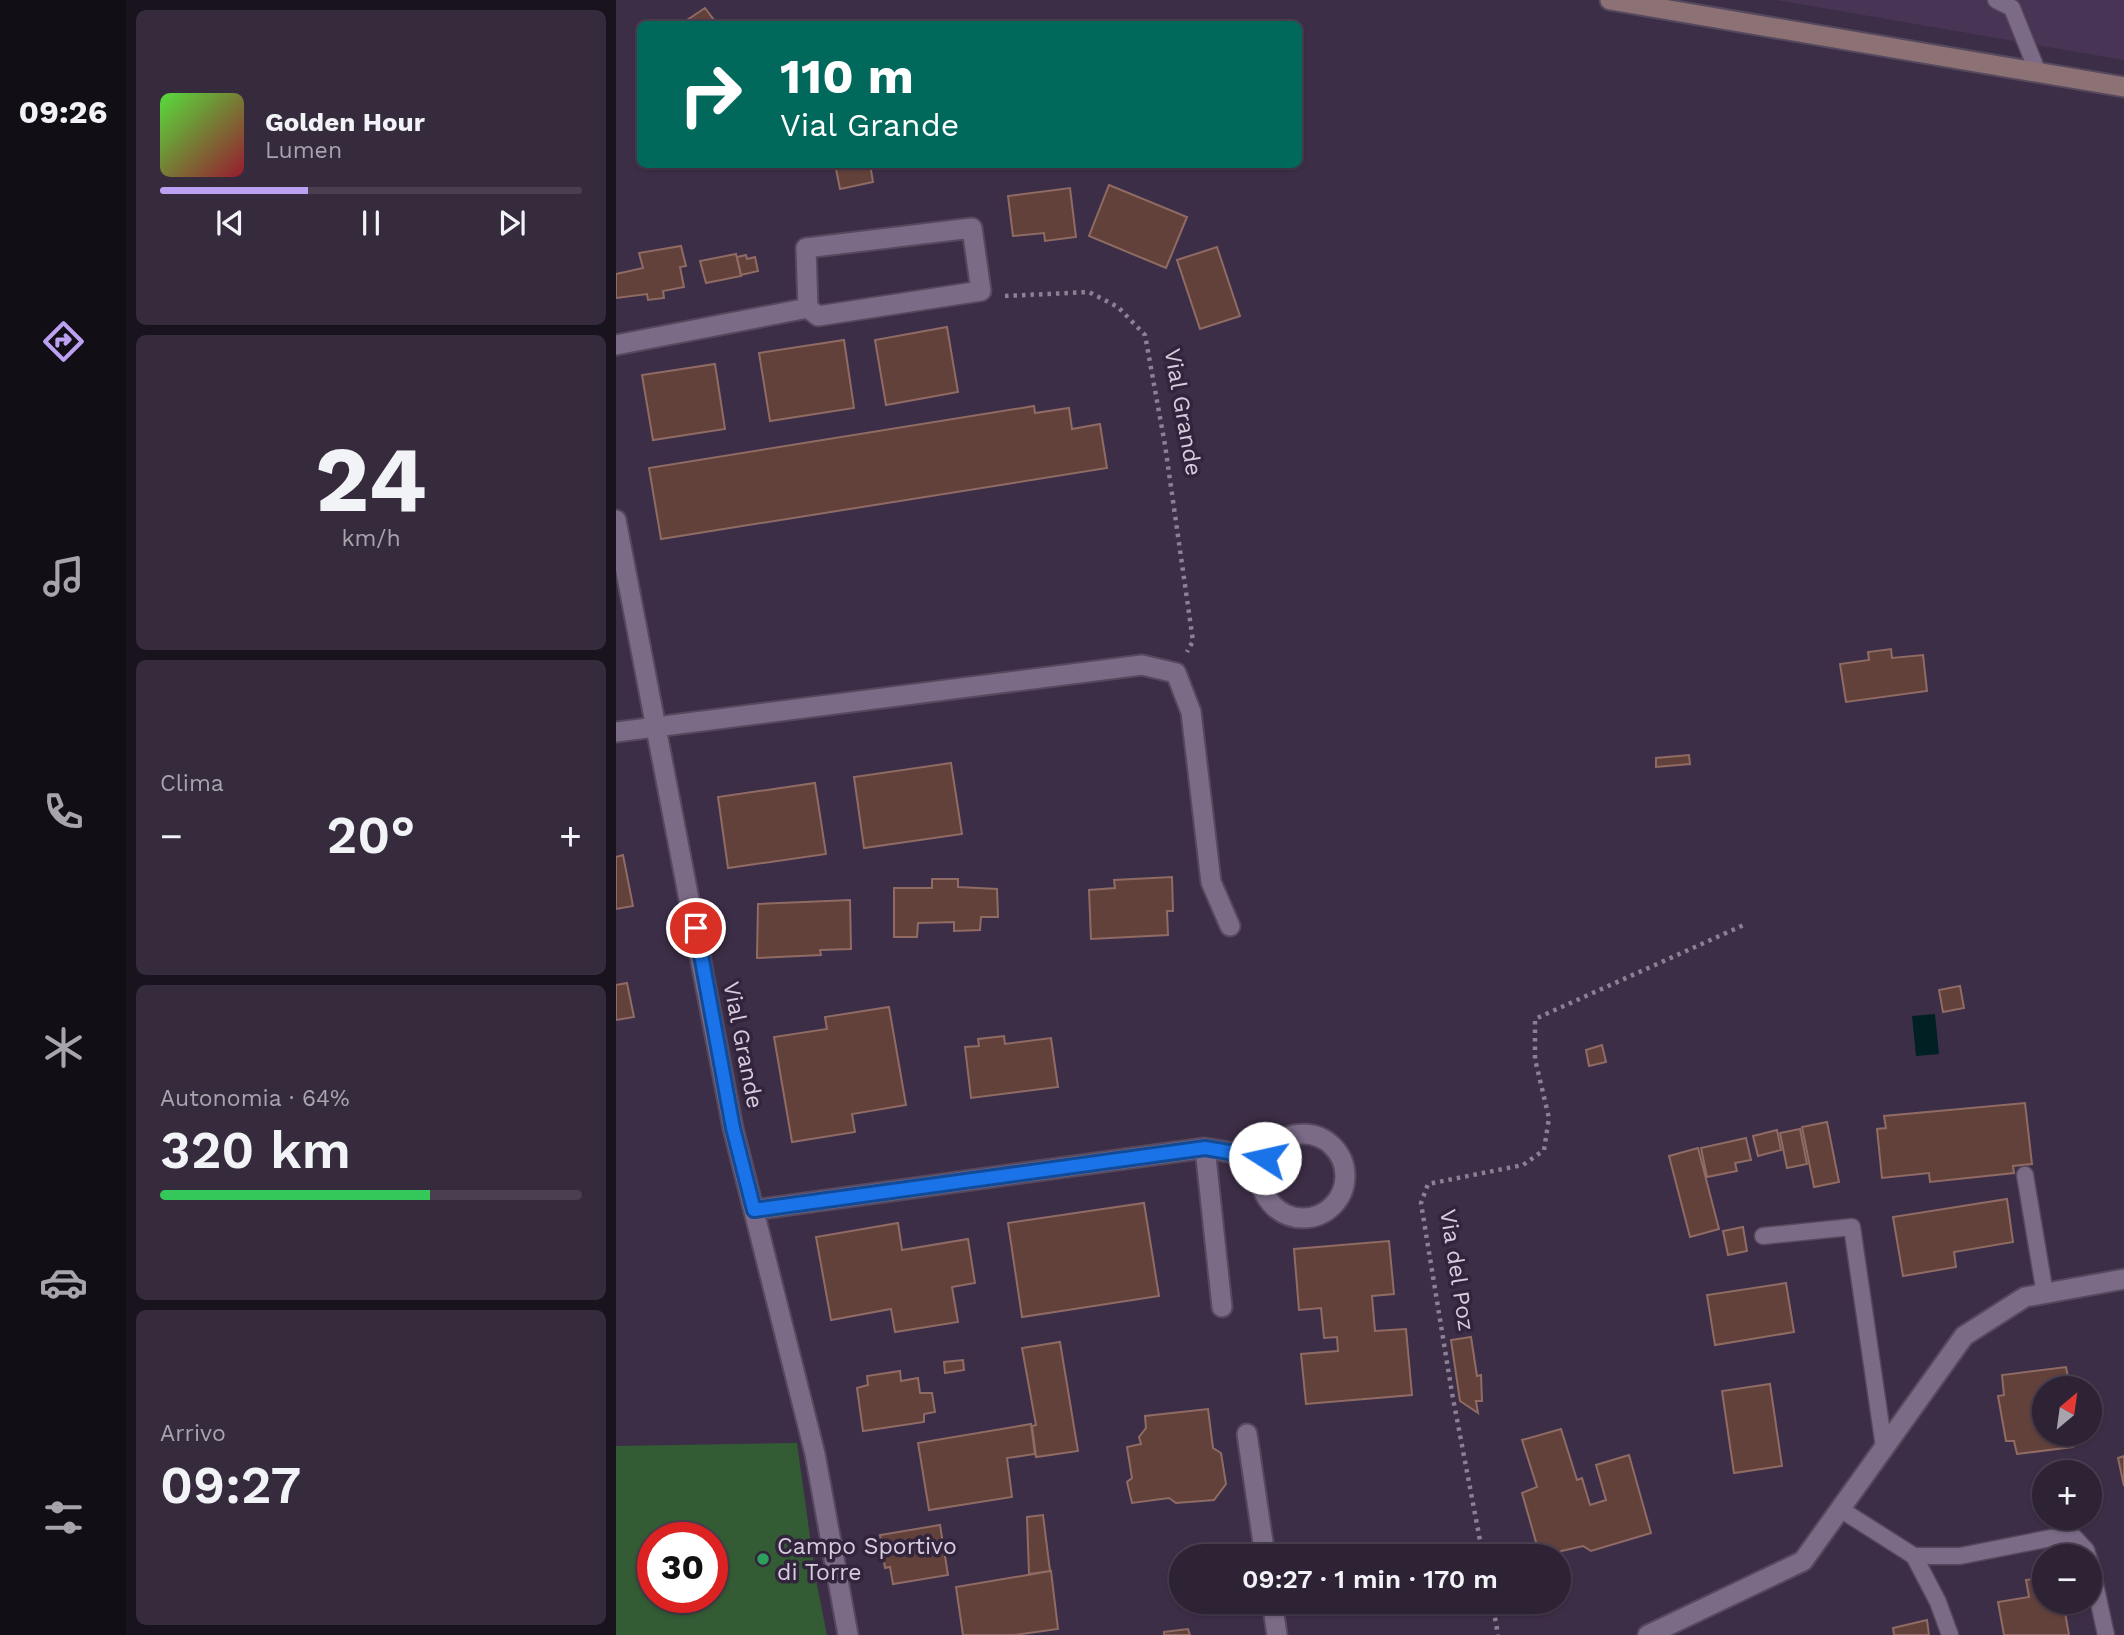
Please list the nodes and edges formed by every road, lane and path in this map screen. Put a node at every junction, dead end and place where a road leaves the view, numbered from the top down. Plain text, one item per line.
1 (1610, 0) edge
2 (1996, 0) edge
3 (2038, 73) junction
4 (2124, 87) edge
5 (981, 291) junction
6 (808, 308) junction
7 (616, 345) edge
8 (616, 520) edge
9 (1176, 673) junction
10 (657, 724) junction
11 (616, 732) edge
12 (1746, 924) dead end
13 (1230, 926) dead end
14 (1205, 1148) junction
15 (1265, 1158) junction
16 (2025, 1175) dead end
17 (754, 1210) junction
18 (1763, 1236) dead end
19 (2124, 1279) edge
20 (2045, 1294) junction
21 (1222, 1307) dead end
22 (1247, 1434) dead end
23 (1884, 1447) junction
24 (1840, 1509) junction
25 (1263, 1544) edge
26 (1481, 1544) edge
27 (2080, 1544) edge
28 (1914, 1556) junction
29 (1274, 1614) edge
30 (1494, 1614) edge
31 (2101, 1614) edge
32 (848, 1635) edge
33 (1277, 1635) edge
34 (1498, 1635) edge
35 (1648, 1635) edge
36 (1950, 1635) edge
37 (2106, 1635) edge

1 - 3 main road
2 - 3 lane
3 - 4 main road
5 - 6 street
5 - 6 street
5 - 9 path, Vial Grande
6 - 7 street
8 - 10 street, Vial Grande
9 - 10 street
9 - 13 street
10 - 11 street
10 - 17 street, Vial Grande
12 - 26 path, Via del Poz
14 - 15 street
14 - 17 street
14 - 21 street
15 - 15 street
16 - 20 lane
17 - 32 street, Vial Grande
18 - 23 lane
19 - 20 street
20 - 23 street
22 - 25 street
23 - 24 street
24 - 28 lane
24 - 35 street
27 - 28 lane
28 - 36 lane
29 - 33 street
30 - 34 path
31 - 37 lane

